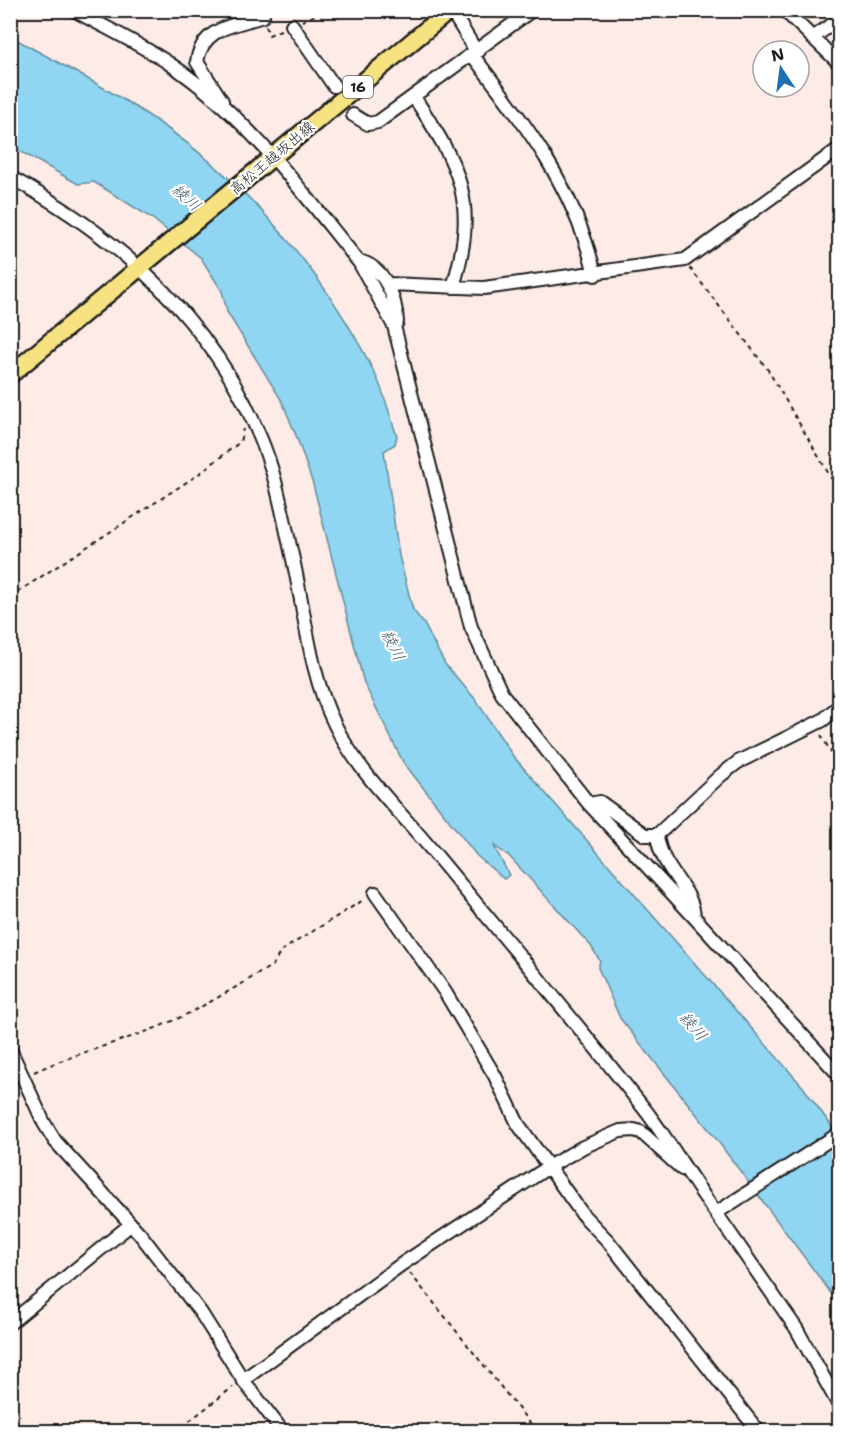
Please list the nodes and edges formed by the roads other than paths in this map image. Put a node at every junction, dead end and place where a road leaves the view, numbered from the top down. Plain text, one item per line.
1 (74, 10) edge
2 (451, 10) edge
3 (532, 10) edge
4 (784, 10) edge
5 (263, 16) dead end
6 (840, 19) edge
7 (292, 25) dead end
8 (812, 38) junction
9 (476, 53) junction
10 (840, 64) edge
11 (334, 86) dead end
12 (414, 97) junction
13 (229, 113) junction
14 (353, 115) dead end
15 (840, 148) edge
16 (269, 161) junction
17 (10, 177) edge
18 (358, 261) junction
19 (145, 263) junction
20 (595, 274) junction
21 (389, 284) junction
22 (453, 287) junction
23 (394, 326) junction
24 (10, 375) edge
25 (840, 705) edge
26 (589, 804) junction
27 (657, 835) junction
28 (375, 893) road end
29 (694, 917) junction
30 (10, 1049) edge
31 (840, 1076) edge
32 (840, 1133) edge
33 (550, 1166) junction
34 (689, 1176) junction
35 (718, 1212) junction
36 (130, 1225) junction
37 (10, 1323) edge
38 (243, 1380) junction
39 (840, 1407) edge
40 (283, 1431) edge
41 (759, 1431) edge

1 - 13 street
2 - 9 street
2 - 16 main road, 高松王越坂出線 / 16
3 - 9 street
4 - 8 street
5 - 13 street
6 - 8 street
7 - 11 street
8 - 10 street
9 - 12 street
9 - 20 street
12 - 14 street
12 - 22 street
13 - 16 street
15 - 20 street
16 - 18 street
16 - 19 main road, 高松王越坂出線 / 16
17 - 19 street
18 - 21 street
18 - 23 street
19 - 24 main road, 高松王越坂出線 / 16
19 - 34 street
20 - 22 street
21 - 22 street
21 - 23 street
23 - 26 street
25 - 27 street
26 - 27 street
26 - 29 street
27 - 29 street
28 - 33 street
29 - 31 street
30 - 36 street
32 - 35 street
33 - 34 street
33 - 38 street
33 - 41 street
34 - 35 street
35 - 39 street
36 - 37 street
36 - 38 street
38 - 40 street

